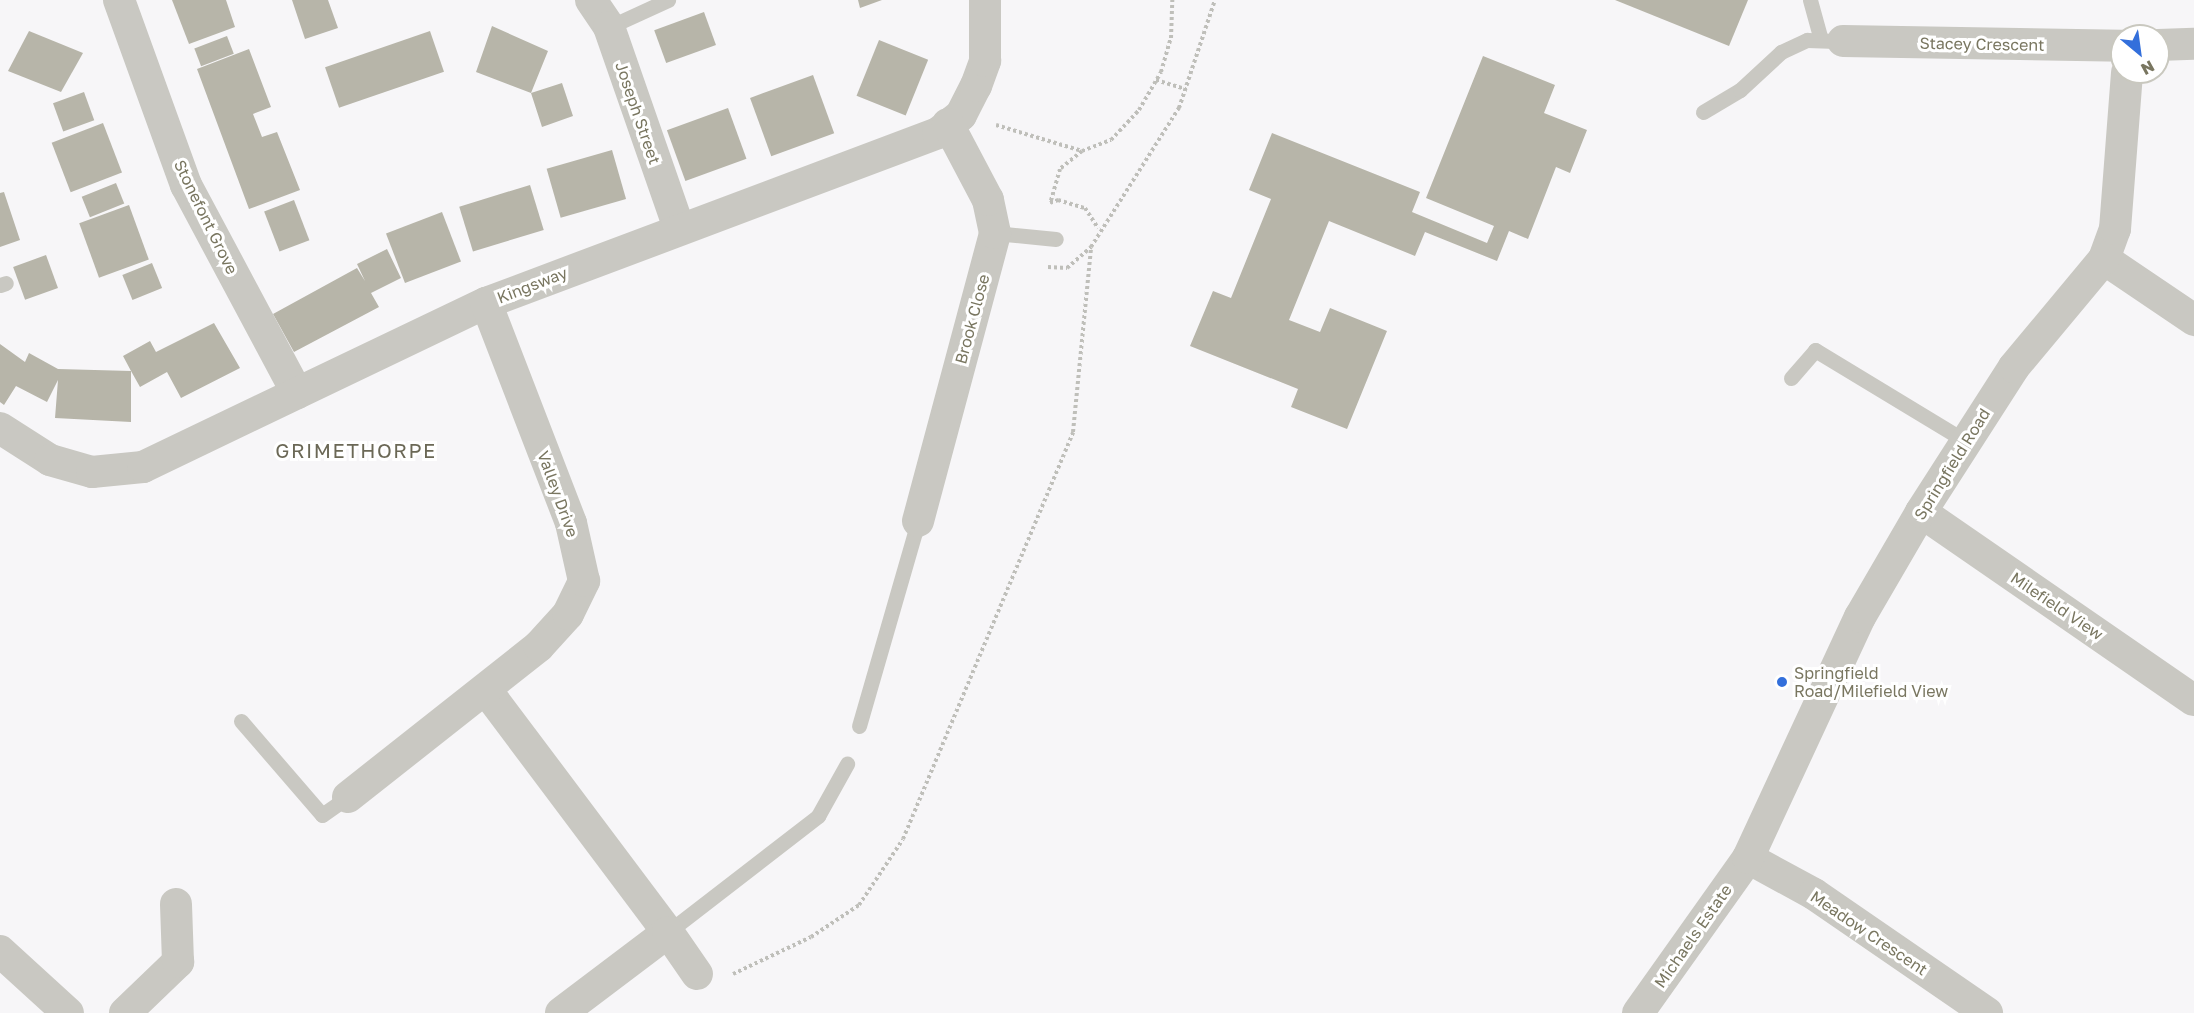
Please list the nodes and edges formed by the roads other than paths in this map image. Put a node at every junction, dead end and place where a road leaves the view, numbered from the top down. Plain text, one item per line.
1 (119, 0) edge
2 (591, 0) edge
3 (668, 0) edge
4 (986, 0) edge
5 (1810, 0) edge
6 (609, 27) junction
7 (1832, 41) junction
8 (2194, 44) edge
9 (2170, 45) edge
10 (2110, 46) edge
11 (2126, 84) edge
12 (1703, 112) dead end
13 (954, 120) junction
14 (679, 228) junction
15 (995, 233) junction
16 (1056, 239) dead end
17 (2104, 259) junction
18 (486, 303) junction
19 (2194, 320) edge
20 (1791, 378) dead end
21 (297, 393) junction
22 (0, 428) edge
23 (1965, 441) junction
24 (1921, 512) junction
25 (918, 521) joint
26 (486, 690) junction
27 (2194, 700) edge
28 (241, 722) dead end
29 (859, 726) dead end
30 (847, 764) dead end
31 (348, 797) joint
32 (1748, 858) junction
33 (176, 904) dead end
34 (668, 932) junction
35 (0, 951) edge
36 (710, 978) road end
37 (68, 1013) edge
38 (125, 1013) edge
39 (561, 1013) edge
40 (1638, 1013) edge
41 (1987, 1013) edge

1 - 21 street, Stonefont Grove
2 - 6 street, Joseph Street
3 - 6 lane
4 - 13 street
5 - 7 lane
6 - 14 street, Joseph Street
7 - 10 street, Stacey Crescent
7 - 12 lane
8 - 9 street
11 - 17 street, Springfield Road
13 - 14 street, Kingsway
13 - 15 street, Brook Close
14 - 18 street, Kingsway
15 - 16 lane
15 - 25 street, Brook Close
17 - 19 street
17 - 23 street, Springfield Road
18 - 21 street, Kingsway
18 - 26 street, Valley Drive
20 - 23 lane
21 - 22 street, Kingsway
23 - 24 street, Springfield Road
24 - 27 street, Milefield View
24 - 32 street, Springfield Road
25 - 29 lane
26 - 31 street, Valley Drive
26 - 34 street
28 - 31 lane
30 - 34 lane
32 - 40 street, Michaels Estate
32 - 41 street, Meadow Crescent
33 - 38 street
34 - 36 street
34 - 39 street
35 - 37 street

